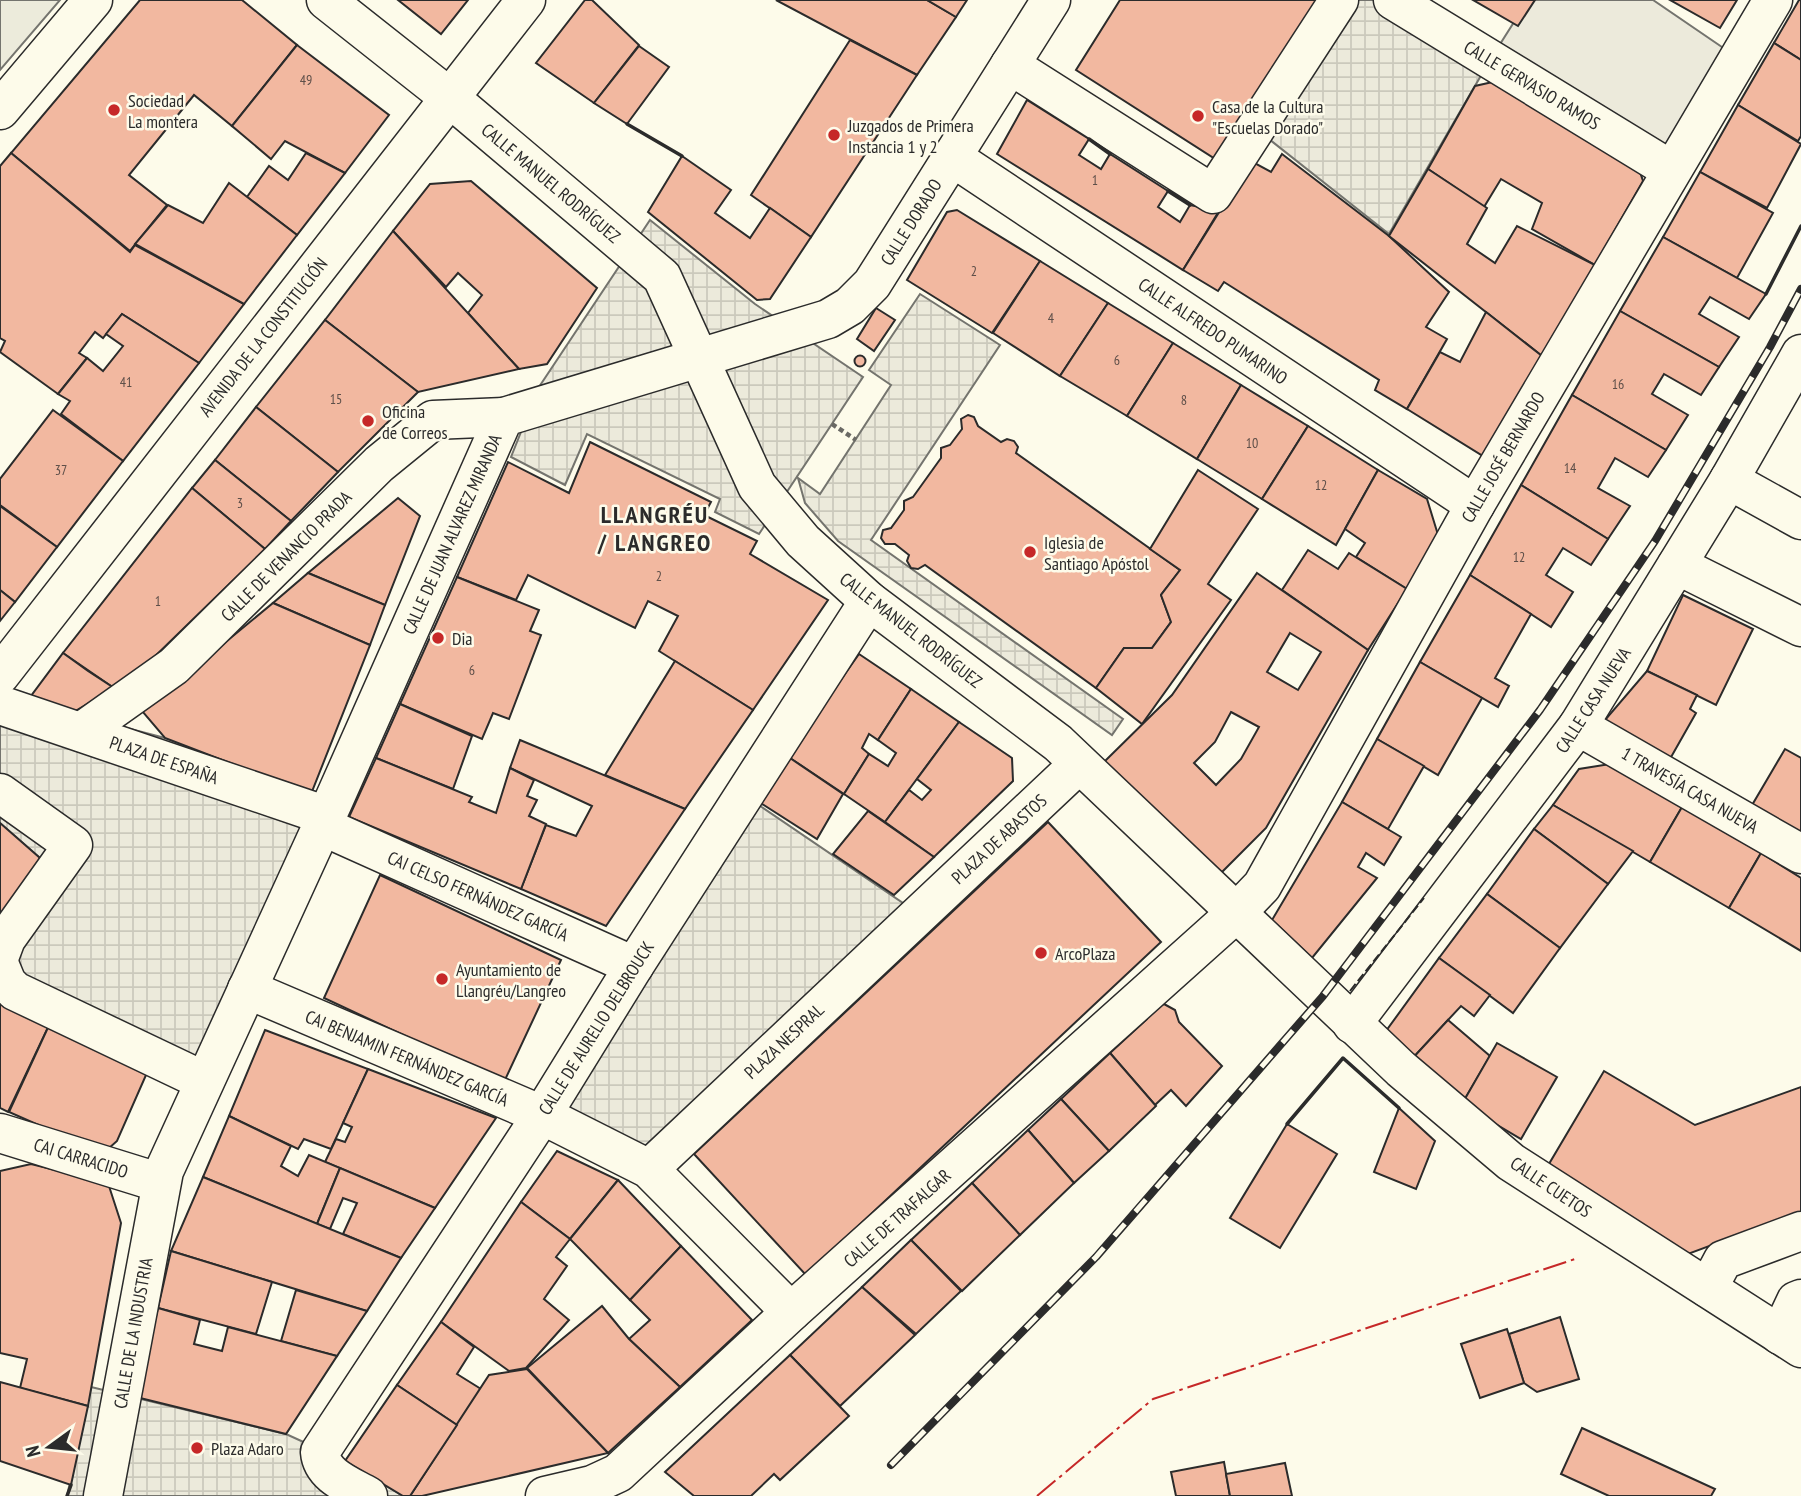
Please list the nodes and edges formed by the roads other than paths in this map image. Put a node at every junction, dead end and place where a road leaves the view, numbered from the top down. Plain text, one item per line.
1 (93, 0) edge
2 (326, 0) edge
3 (526, 0) edge
4 (1051, 0) edge
5 (1339, 0) edge
6 (1393, 0) edge
7 (1773, 0) edge
8 (1010, 65) junction
9 (450, 98) junction
10 (0, 110) edge
11 (952, 157) junction
12 (1671, 170) junction
13 (701, 358) junction
14 (1799, 364) edge
15 (504, 417) junction
16 (1729, 480) junction
17 (1475, 505) junction
18 (1801, 520) edge
19 (1677, 565) junction
20 (869, 601) junction
21 (1801, 627) edge
22 (0, 675) edge
23 (0, 705) edge
24 (1578, 726) junction
25 (81, 732) junction
26 (1079, 764) junction
27 (0, 793) edge
28 (328, 815) junction
29 (1801, 854) edge
30 (919, 914) joint
31 (1236, 914) junction
32 (0, 955) edge
33 (0, 966) edge
34 (634, 966) junction
35 (247, 989) junction
36 (1323, 996) joint
37 (1352, 1024) junction
38 (202, 1085) junction
39 (542, 1115) junction
40 (0, 1133) edge
41 (649, 1169) junction
42 (163, 1177) junction
43 (1801, 1231) edge
44 (1708, 1288) junction
45 (1801, 1298) edge
46 (791, 1312) junction
47 (1790, 1341) edge
48 (103, 1496) edge
49 (368, 1496) edge
50 (545, 1496) edge

1 - 10 street
2 - 9 street, CALLE MANUEL RODRÍGUEZ
3 - 9 street, AVENIDA DE LA CONSTITUCIÓN
4 - 8 street, CALLE DORADO
5 - 8 street
6 - 12 street, CALLE GERVASIO RAMOS
7 - 12 street, CALLE JOSÉ BERNARDO
8 - 11 street, CALLE DORADO
9 - 13 street, CALLE MANUEL RODRÍGUEZ
9 - 22 street, AVENIDA DE LA CONSTITUCIÓN
11 - 13 street, CALLE DORADO
11 - 17 street, CALLE ALFREDO PUMARINO
12 - 17 street, CALLE JOSÉ BERNARDO
13 - 15 street, CALLE DE JUAN ALVAREZ MIRANDA
13 - 20 street, CALLE MANUEL RODRÍGUEZ
14 - 16 street, CALLE CASA NUEVA
15 - 25 street, CALLE DE VENANCIO PRADA
15 - 28 street, CALLE DE JUAN ALVAREZ MIRANDA
16 - 18 street
16 - 19 street, CALLE CASA NUEVA
17 - 31 street, CALLE JOSÉ BERNARDO
19 - 21 street
19 - 24 street, CALLE CASA NUEVA
20 - 26 street, CALLE MANUEL RODRÍGUEZ
20 - 34 street, CALLE DE AURELIO DELBROUCK
23 - 25 street, PLAZA DE ESPAÑA
24 - 29 street, 1 TRAVESÍA CASA NUEVA
24 - 37 street, CALLE CASA NUEVA
25 - 28 street, PLAZA DE ESPAÑA
26 - 30 street, PLAZA DE ABASTOS
26 - 31 street, CALLE MANUEL RODRÍGUEZ
27 - 32 street
28 - 34 street, CAI CELSO FERNÁNDEZ GARCÍA
28 - 35 street
30 - 41 street, PLAZA NESPRAL
31 - 36 street, CALLE MANUEL RODRÍGUEZ
31 - 46 street, CALLE DE TRAFALGAR
33 - 38 street
34 - 39 street, CALLE DE AURELIO DELBROUCK
35 - 38 street
35 - 39 street, CAI BENJAMIN FERNÁNDEZ GARCÍA
36 - 37 street, CALLE CUETOS
37 - 44 street, CALLE CUETOS
38 - 42 street
39 - 41 street, CAI BENJAMIN FERNÁNDEZ GARCÍA
39 - 49 street, CALLE DE AURELIO DELBROUCK
40 - 42 street, CAI CARRACIDO
41 - 46 street, CAI BENJAMIN FERNÁNDEZ GARCÍA
42 - 48 street, CALLE DE LA INDUSTRIA
43 - 44 street
44 - 47 street, CALLE CUETOS
45 - 47 street
46 - 50 street, CALLE DE TRAFALGAR

